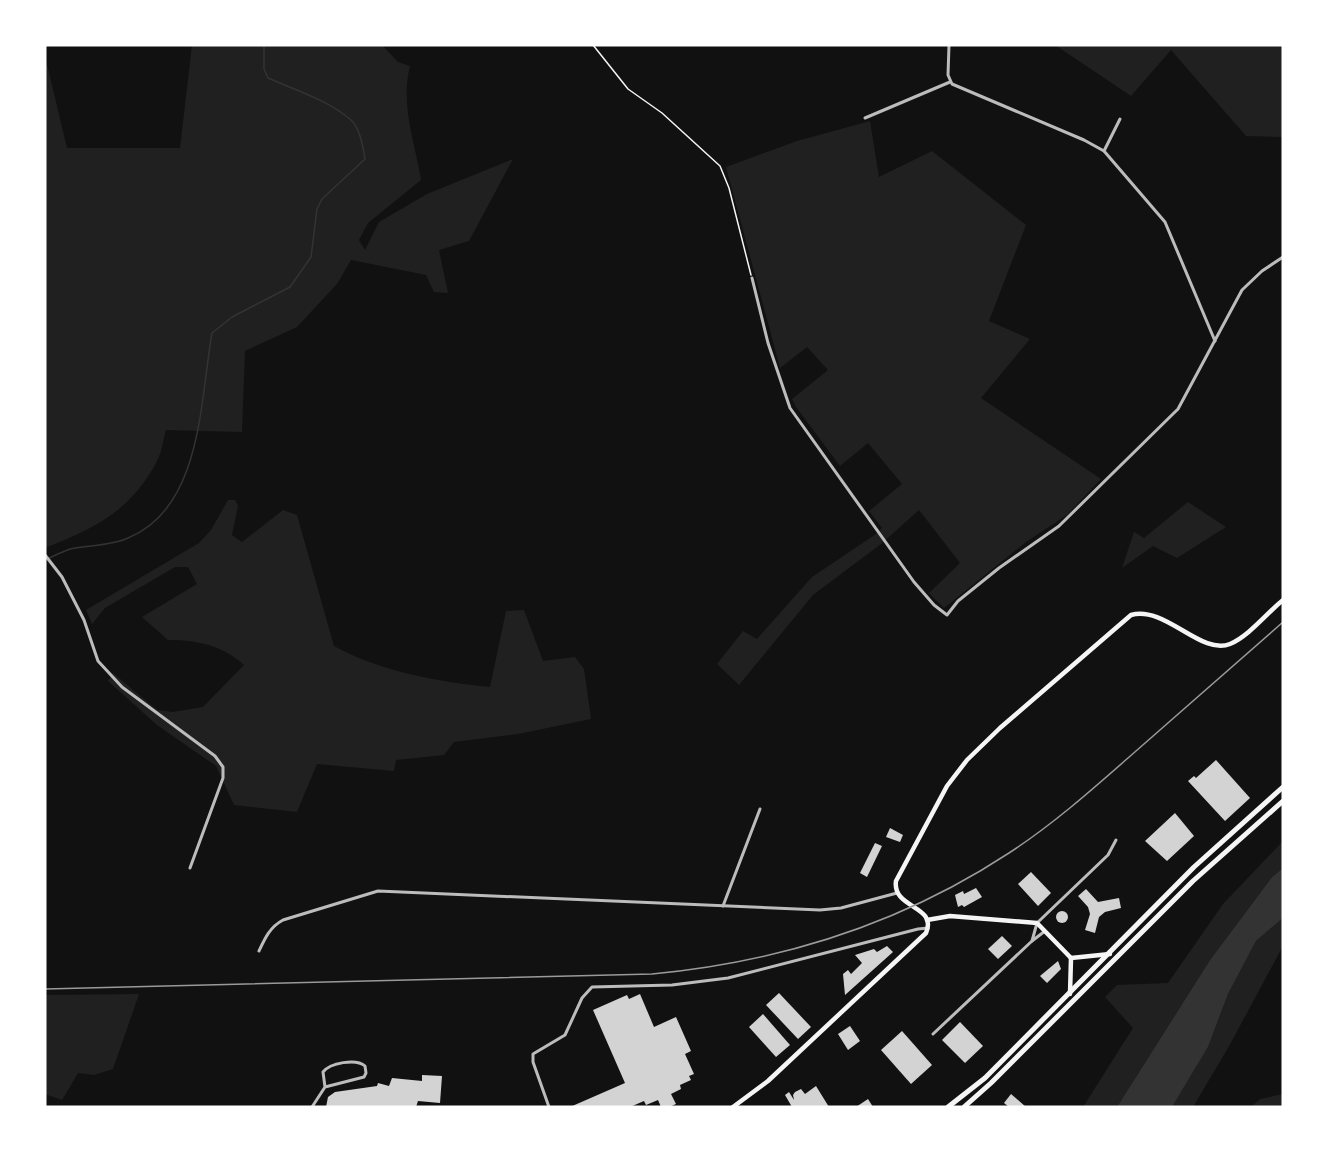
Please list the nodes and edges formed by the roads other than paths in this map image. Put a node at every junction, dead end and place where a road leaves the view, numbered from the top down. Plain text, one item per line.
1 (949, 45) edge
2 (950, 82) junction
3 (865, 118) dead end
4 (1120, 119) dead end
5 (1104, 151) junction
6 (1283, 258) edge
7 (752, 278) road end
8 (1215, 341) junction
9 (47, 555) edge
10 (1283, 600) edge
11 (1283, 787) edge
12 (1283, 801) edge
13 (760, 809) dead end
14 (1116, 840) dead end
15 (190, 868) dead end
16 (897, 893) junction
17 (723, 906) junction
18 (927, 920) junction
19 (1037, 923) junction
20 (928, 928) junction
21 (1045, 931) junction
22 (1032, 941) junction
23 (259, 951) dead end
24 (1110, 954) junction
25 (1071, 958) junction
26 (1070, 995) junction
27 (933, 1034) dead end
28 (325, 1087) junction
29 (312, 1107) edge
30 (549, 1107) edge
31 (733, 1107) edge
32 (948, 1107) edge
33 (964, 1107) edge

1 - 2 street
2 - 3 street
2 - 5 street
4 - 5 street
5 - 8 street
6 - 8 street
7 - 8 street
9 - 15 street
10 - 16 main road
11 - 24 main road
12 - 33 main road
13 - 17 street
14 - 19 street
16 - 17 street
16 - 18 main road
17 - 23 street
18 - 19 main road
18 - 20 main road
19 - 21 main road
19 - 22 street
20 - 30 street
20 - 31 main road
21 - 22 street
21 - 25 main road
22 - 27 street
24 - 25 main road
24 - 26 main road
25 - 26 main road
26 - 32 main road
28 - 28 street
28 - 29 street

